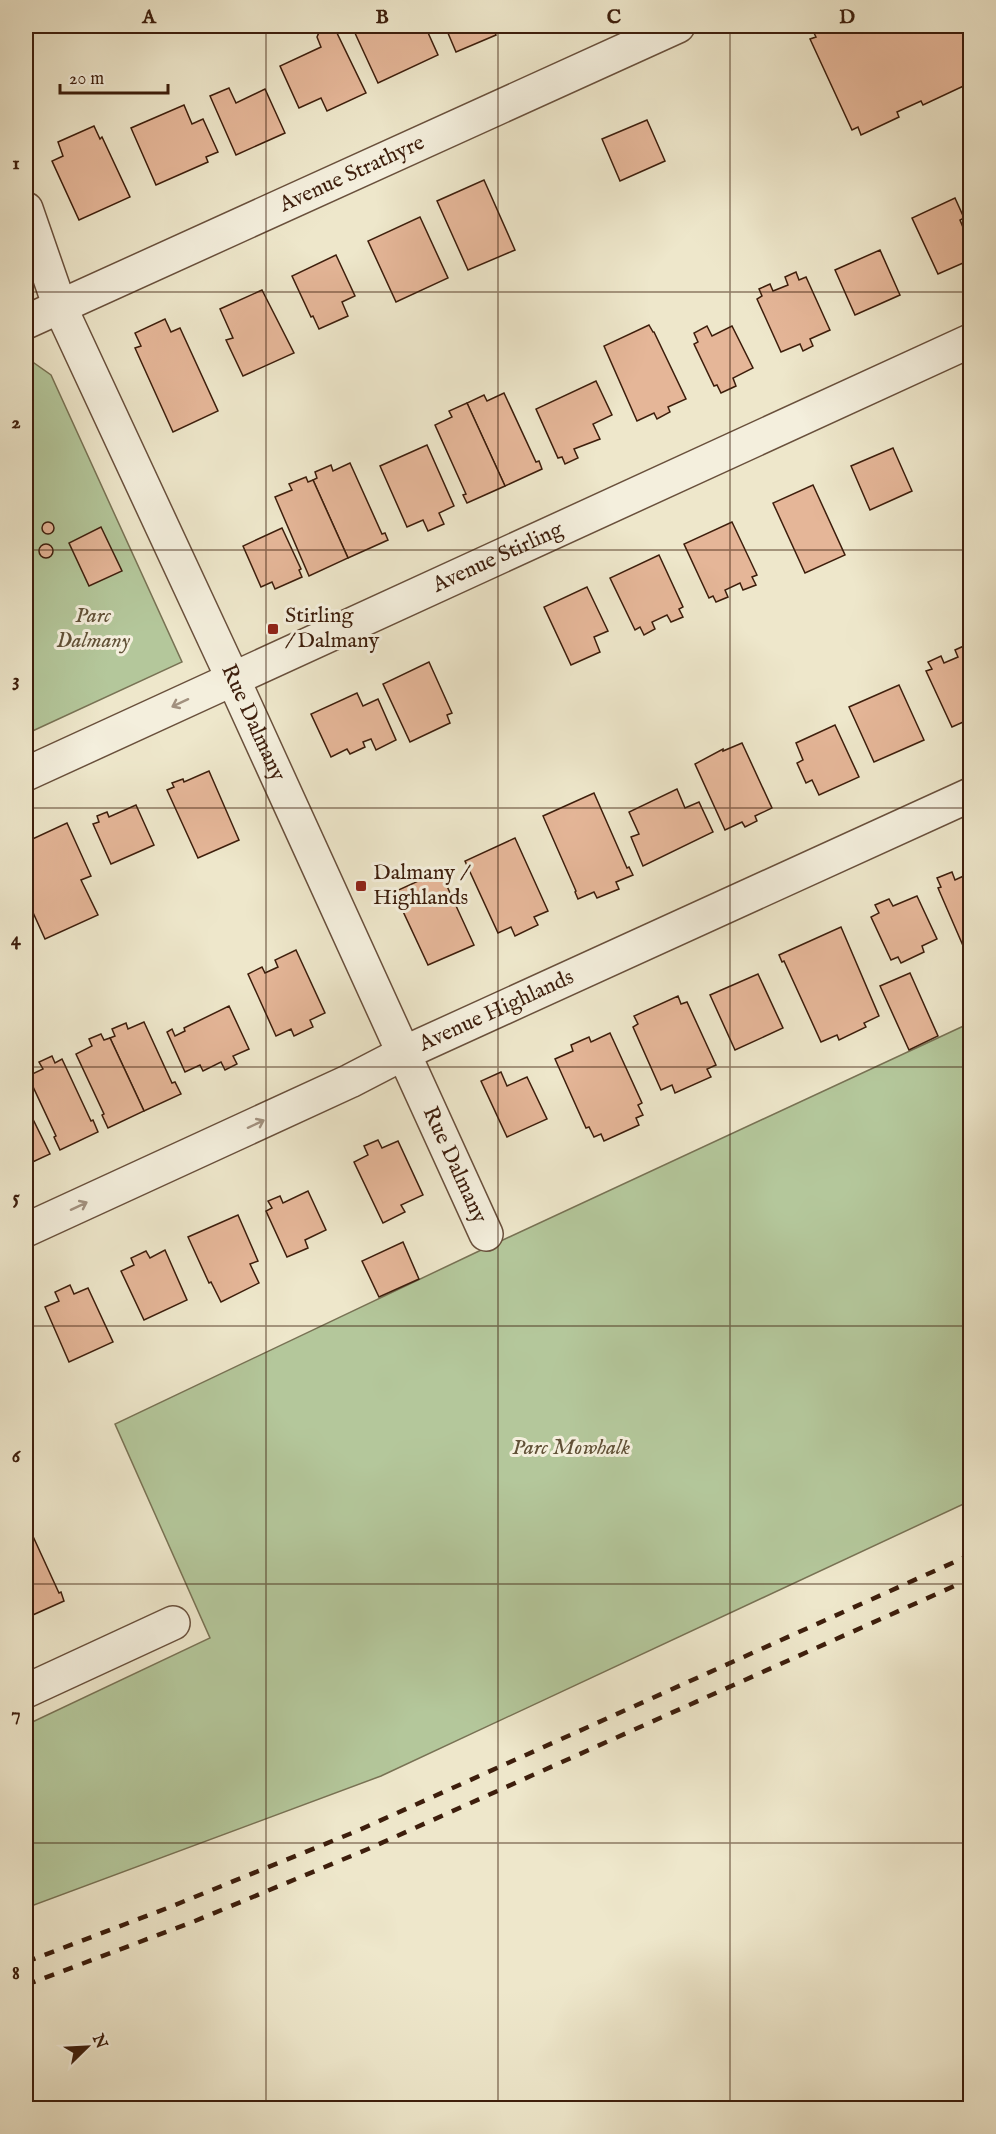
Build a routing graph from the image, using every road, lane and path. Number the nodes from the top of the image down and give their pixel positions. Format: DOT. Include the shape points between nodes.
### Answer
graph roads {
  1 [pos="678,26"];
  2 [pos="26,209"];
  3 [pos="60,307"];
  4 [pos="26,322"];
  5 [pos="970,341"];
  6 [pos="233,679"];
  7 [pos="26,774"];
  8 [pos="970,795"];
  9 [pos="404,1053"];
  10 [pos="26,1230"];
  11 [pos="486,1234"];
  12 [pos="173,1623"];
  13 [pos="26,1691"];
  1 -- 3 [label="street, Avenue Strathyre"];
  2 -- 3 [label="street, Rue Dalmany"];
  3 -- 4 [label="street, Avenue Strathyre"];
  3 -- 6 [label="street, Rue Dalmany"];
  5 -- 6 [label="street, Avenue Stirling"];
  6 -- 7 [label="street, Avenue Stirling, one-way"];
  6 -- 9 [label="street, Rue Dalmany"];
  8 -- 9 [label="street, Avenue Highlands"];
  10 -- 9 [label="street, Avenue Highlands, one-way"];
  9 -- 11 [label="street, Rue Dalmany"];
  12 -- 13 [label="street"];
}
